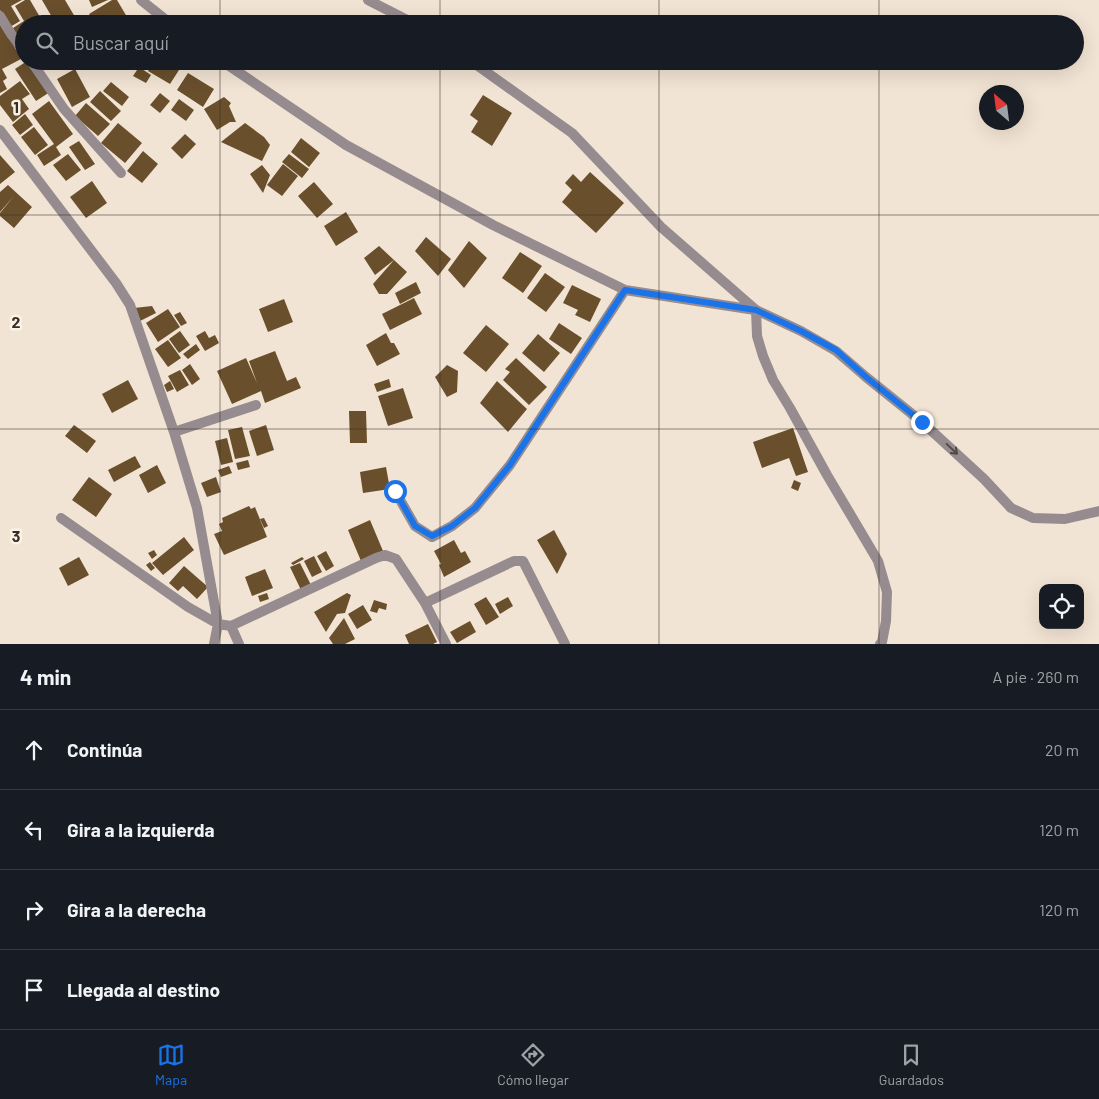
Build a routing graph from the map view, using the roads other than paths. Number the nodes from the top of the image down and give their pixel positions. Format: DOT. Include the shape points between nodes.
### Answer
graph roads {
  1 [pos="141,0"];
  2 [pos="368,0"];
  3 [pos="160,15"];
  4 [pos="397,15"];
  5 [pos="0,16"];
  6 [pos="15,40"];
  7 [pos="37,70"];
  8 [pos="235,70"];
  9 [pos="484,70"];
  10 [pos="0,130"];
  11 [pos="121,173"];
  12 [pos="625,290"];
  13 [pos="756,310"];
  14 [pos="256,405"];
  15 [pos="174,432"];
  16 [pos="395,491"];
  17 [pos="1099,511"];
  18 [pos="61,518"];
  19 [pos="425,603"];
  20 [pos="218,624"];
  21 [pos="231,626"];
  22 [pos="214,644"];
  23 [pos="239,644"];
  24 [pos="446,644"];
  25 [pos="565,644"];
  26 [pos="880,644"];
  1 -- 3 [label="street"];
  2 -- 4 [label="street"];
  5 -- 6 [label="street"];
  7 -- 11 [label="street" via="64,109"];
  8 -- 12 [label="street" via="346,145 493,225"];
  9 -- 13 [label="street" via="572,133 661,227"];
  10 -- 15 [label="street" via="130,305"];
  12 -- 13 [label="street"];
  12 -- 16 [label="street" via="510,465 475,508 452,526 432,536 415,526"];
  13 -- 17 [label="street, one-way" via="836,350 922,422 1011,508 1033,518 1057,519"];
  13 -- 26 [label="street" via="758,336 773,380 878,561 887,592 886,621"];
  14 -- 15 [label="street"];
  15 -- 20 [label="street" via="197,508"];
  18 -- 20 [label="street" via="188,607"];
  19 -- 21 [label="street" via="396,559 385,555"];
  19 -- 24 [label="street"];
  19 -- 25 [label="street" via="514,561 523,561"];
  20 -- 21 [label="street"];
  20 -- 22 [label="street"];
  21 -- 23 [label="street"];
}
